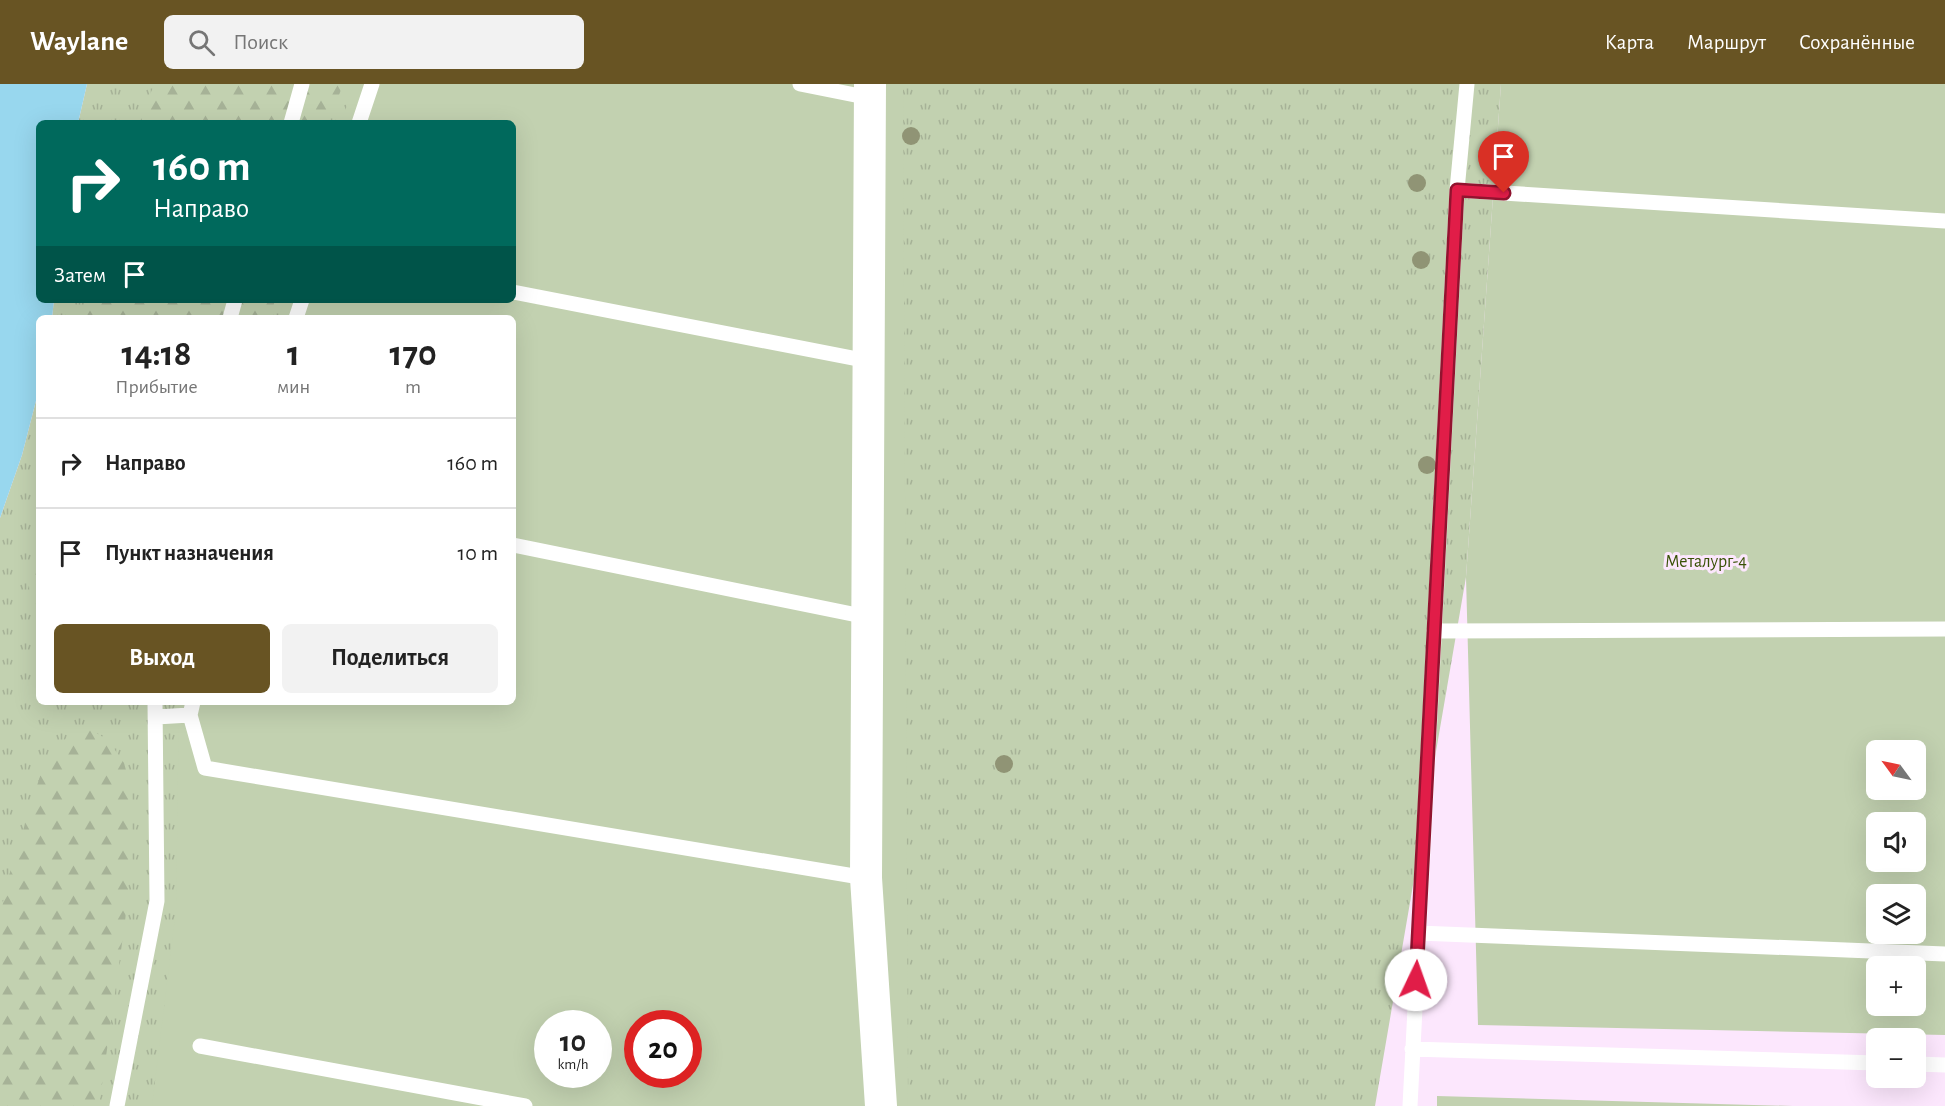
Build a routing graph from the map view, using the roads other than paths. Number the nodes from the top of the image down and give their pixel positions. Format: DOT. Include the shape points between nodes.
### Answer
graph roads {
  1 [pos="302,84"];
  2 [pos="372,84"];
  3 [pos="800,84"];
  4 [pos="1467,84"];
  5 [pos="870,91"];
  6 [pos="292,120"];
  7 [pos="360,120"];
  8 [pos="1457,190"];
  9 [pos="1945,221"];
  10 [pos="516,293"];
  11 [pos="868,361"];
  12 [pos="516,546"];
  13 [pos="867,616"];
  14 [pos="1945,629"];
  15 [pos="1434,631"];
  16 [pos="192,708"];
  17 [pos="155,710"];
  18 [pos="866,878"];
  19 [pos="1418,933"];
  20 [pos="1945,954"];
  21 [pos="200,1046"];
  22 [pos="1412,1049"];
  23 [pos="1866,1063"];
  24 [pos="1926,1064"];
  25 [pos="1945,1065"];
  26 [pos="117,1106"];
  27 [pos="525,1106"];
  28 [pos="881,1106"];
  29 [pos="1410,1106"];
  1 -- 6 [label="lane"];
  2 -- 7 [label="lane"];
  3 -- 5 [label="lane"];
  4 -- 8 [label="lane"];
  5 -- 11 [label="street"];
  8 -- 9 [label="lane"];
  8 -- 15 [label="lane"];
  10 -- 11 [label="lane"];
  11 -- 13 [label="street"];
  12 -- 13 [label="lane"];
  13 -- 18 [label="street"];
  14 -- 15 [label="lane"];
  15 -- 19 [label="lane"];
  16 -- 17 [label="lane"];
  16 -- 18 [label="lane" via="205,768"];
  17 -- 26 [label="lane" via="157,901"];
  18 -- 28 [label="street"];
  19 -- 20 [label="lane"];
  19 -- 22 [label="lane"];
  21 -- 27 [label="lane"];
  22 -- 23 [label="lane"];
  22 -- 29 [label="lane"];
  24 -- 25 [label="lane"];
}
